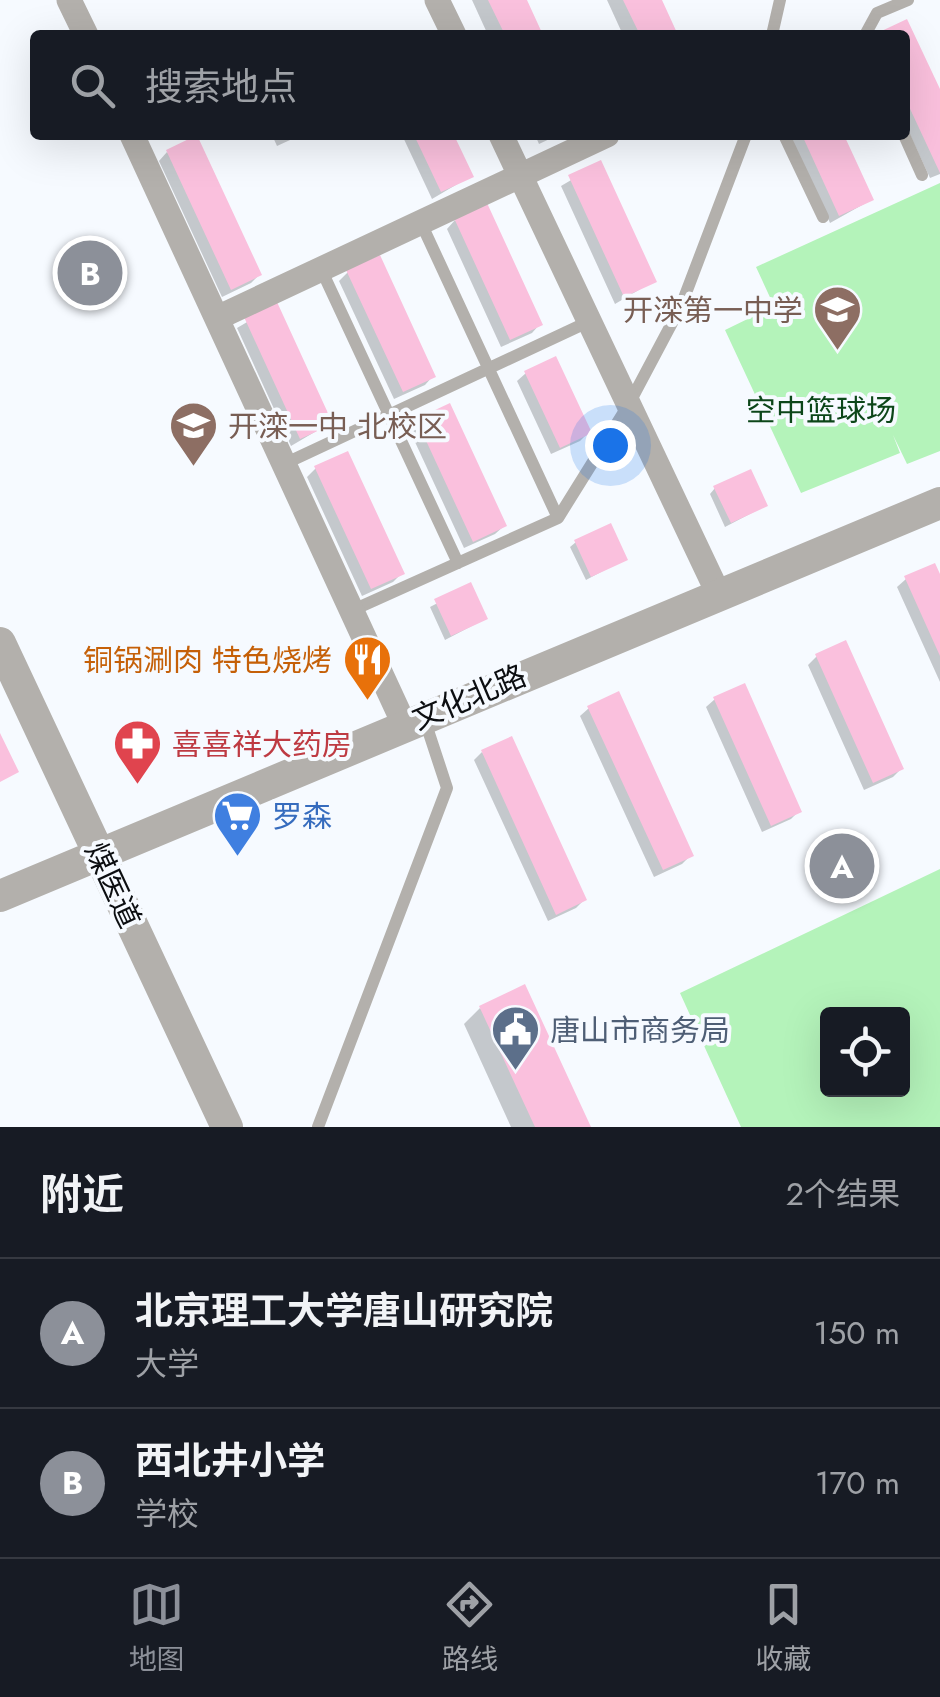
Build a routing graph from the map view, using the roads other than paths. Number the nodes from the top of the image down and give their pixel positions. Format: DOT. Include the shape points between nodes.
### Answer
graph roads {
  1 [pos="69,0"];
  2 [pos="438,0"];
  3 [pos="780,0"];
  4 [pos="908,0"];
  5 [pos="84,30"];
  6 [pos="452,30"];
  7 [pos="773,30"];
  8 [pos="868,30"];
  9 [pos="134,140"];
  10 [pos="504,140"];
  11 [pos="597,140"];
  12 [pos="744,140"];
  13 [pos="786,140"];
  14 [pos="906,140"];
  15 [pos="922,175"];
  16 [pos="521,176"];
  17 [pos="822,217"];
  18 [pos="421,223"];
  19 [pos="321,270"];
  20 [pos="217,318"];
  21 [pos="590,321"];
  22 [pos="489,369"];
  23 [pos="629,404"];
  24 [pos="389,415"];
  25 [pos="284,464"];
  26 [pos="940,503"];
  27 [pos="558,518"];
  28 [pos="458,563"];
  29 [pos="718,593"];
  30 [pos="353,610"];
  31 [pos="0,643"];
  32 [pos="414,720"];
  33 [pos="98,854"];
  34 [pos="0,896"];
  35 [pos="227,1127"];
  36 [pos="318,1127"];
  1 -- 5 [label="street"];
  2 -- 6 [label="street"];
  3 -- 7 [label="lane"];
  4 -- 8 [label="lane" via="877,13"];
  9 -- 20 [label="street"];
  10 -- 16 [label="street"];
  11 -- 16 [label="street"];
  12 -- 23 [label="lane" via="681,306"];
  13 -- 17 [label="lane"];
  14 -- 15 [label="lane"];
  16 -- 18 [label="street"];
  16 -- 21 [label="street"];
  18 -- 19 [label="street"];
  18 -- 22 [label="lane"];
  19 -- 20 [label="street"];
  19 -- 24 [label="lane"];
  20 -- 25 [label="street"];
  21 -- 22 [label="lane"];
  21 -- 23 [label="street"];
  22 -- 24 [label="lane"];
  22 -- 27 [label="lane"];
  23 -- 27 [label="lane"];
  23 -- 29 [label="street"];
  24 -- 25 [label="lane"];
  24 -- 28 [label="lane"];
  25 -- 30 [label="street"];
  26 -- 29 [label="street, 文化北路"];
  27 -- 28 [label="lane"];
  28 -- 30 [label="lane"];
  29 -- 32 [label="street, 文化北路"];
  30 -- 32 [label="street"];
  31 -- 33 [label="street, 煤医道"];
  32 -- 33 [label="street, 文化北路"];
  32 -- 36 [label="lane" via="447,788"];
  33 -- 34 [label="street, 文化北路"];
  33 -- 35 [label="street, 煤医道"];
}
